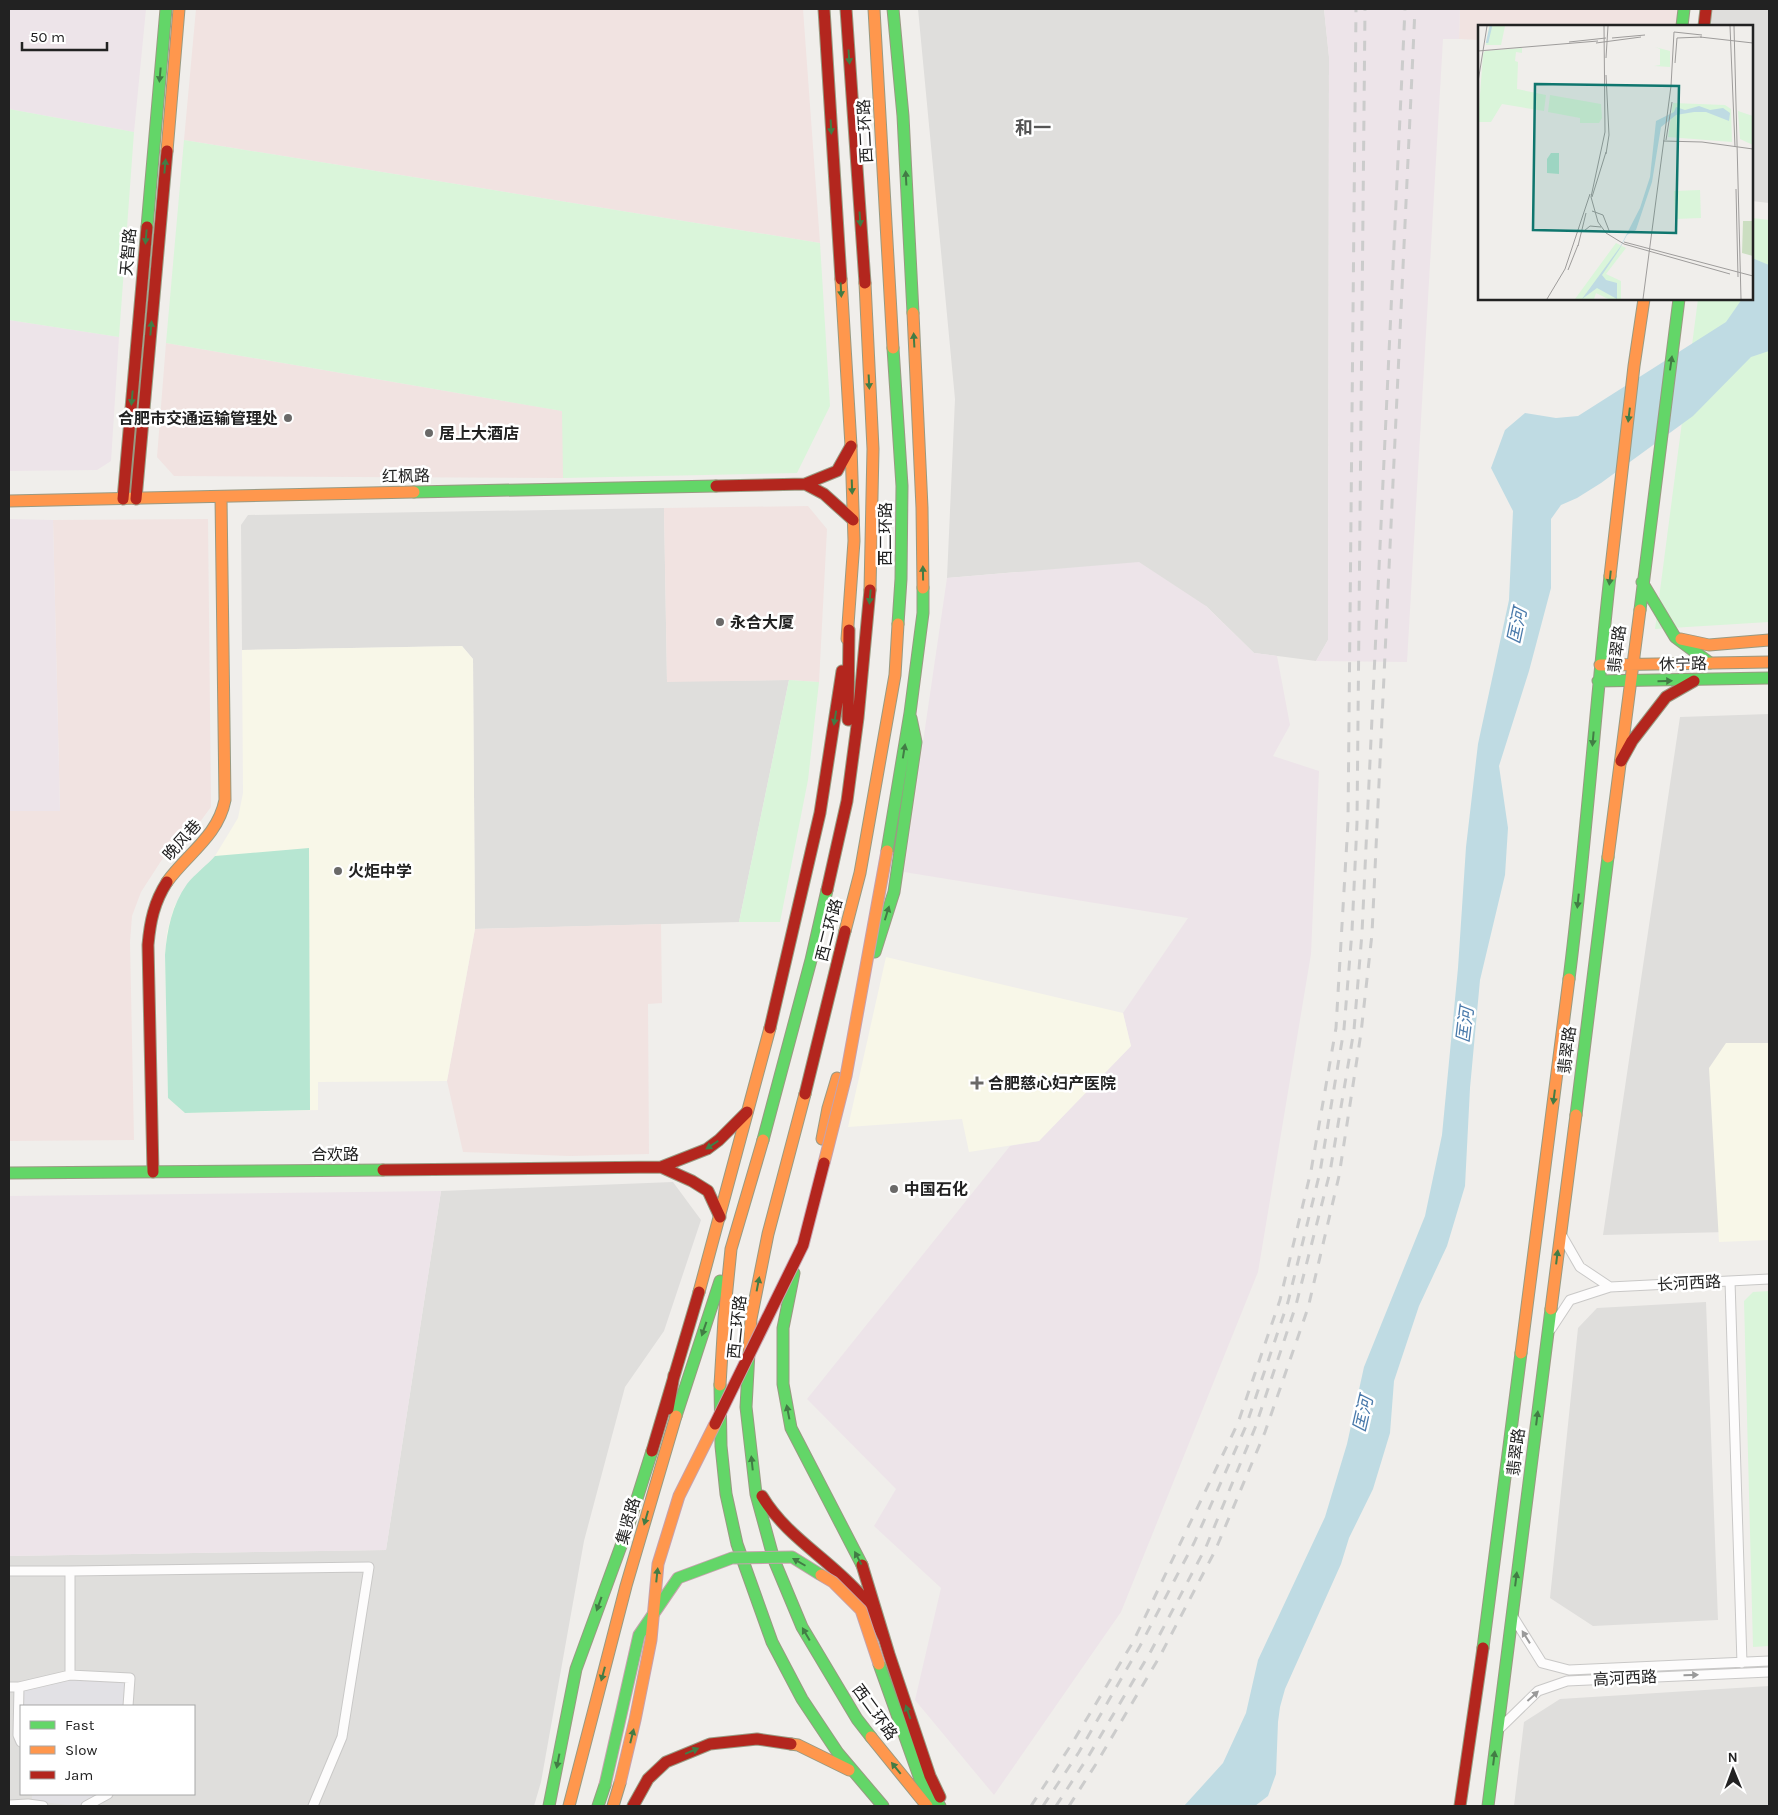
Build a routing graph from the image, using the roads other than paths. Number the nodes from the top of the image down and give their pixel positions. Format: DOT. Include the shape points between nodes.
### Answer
graph roads {
  1 [pos="166,9"];
  2 [pos="179,9"];
  3 [pos="824,9"];
  4 [pos="846,9"];
  5 [pos="874,9"];
  6 [pos="893,9"];
  7 [pos="1684,9"];
  8 [pos="1706,9"];
  9 [pos="1682,25"];
  10 [pos="1704,25"];
  11 [pos="1644,300"];
  12 [pos="1679,300"];
  13 [pos="850,446"];
  14 [pos="805,484"];
  15 [pos="221,497"];
  16 [pos="136,498"];
  17 [pos="123,499"];
  18 [pos="9,501"];
  19 [pos="853,520"];
  20 [pos="1642,582"];
  21 [pos="849,630"];
  22 [pos="1675,638"];
  23 [pos="1769,640"];
  24 [pos="1769,662"];
  25 [pos="1710,663"];
  26 [pos="1600,665"];
  27 [pos="1632,665"];
  28 [pos="895,678"];
  29 [pos="1769,678"];
  30 [pos="1695,680"];
  31 [pos="1598,682"];
  32 [pos="1630,682"];
  33 [pos="910,713"];
  34 [pos="1619,764"];
  35 [pos="847,801"];
  36 [pos="887,851"];
  37 [pos="748,1112"];
  38 [pos="661,1167"];
  39 [pos="153,1172"];
  40 [pos="9,1173"];
  41 [pos="720,1216"];
  42 [pos="1560,1232"];
  43 [pos="731,1249"];
  44 [pos="1769,1279"];
  45 [pos="1730,1281"];
  46 [pos="1610,1287"];
  47 [pos="1547,1335"];
  48 [pos="674,1375"];
  49 [pos="754,1482"];
  50 [pos="654,1491"];
  51 [pos="9,1571"];
  52 [pos="70,1571"];
  53 [pos="1512,1615"];
  54 [pos="884,1638"];
  55 [pos="1769,1661"];
  56 [pos="1742,1662"];
  57 [pos="1769,1672"];
  58 [pos="70,1676"];
  59 [pos="9,1687"];
  60 [pos="19,1687"];
  61 [pos="128,1705"];
  62 [pos="1497,1730"];
  63 [pos="20,1740"];
  64 [pos="854,1772"];
  65 [pos="28,1795"];
  66 [pos="106,1795"];
  67 [pos="9,1804"];
  68 [pos="28,1804"];
  69 [pos="43,1806"];
  70 [pos="86,1806"];
  71 [pos="313,1806"];
  72 [pos="548,1806"];
  73 [pos="569,1806"];
  74 [pos="598,1806"];
  75 [pos="613,1806"];
  76 [pos="633,1806"];
  77 [pos="883,1806"];
  78 [pos="927,1806"];
  79 [pos="940,1806"];
  80 [pos="945,1806"];
  81 [pos="1460,1806"];
  82 [pos="1488,1806"];
  1 -- 17 [label="main road, 天智路, one-way"];
  16 -- 2 [label="main road, 天智路, one-way"];
  3 -- 13 [label="main road, one-way"];
  4 -- 35 [label="main road, 西二环路, one-way" via="873,449 871,579"];
  5 -- 28 [label="main road, 西二环路" via="902,486"];
  33 -- 6 [label="main road, one-way" via="923,613 922,508 904,125"];
  7 -- 9 [label="main road"];
  8 -- 10 [label="main road"];
  11 -- 26 [label="main road, 翡翠路, one-way"];
  20 -- 12 [label="main road, 翡翠路, one-way"];
  13 -- 14 [label="main road" via="837,471"];
  13 -- 19 [label="main road, one-way"];
  14 -- 15 [label="main road, 红枫路"];
  14 -- 19 [label="main road" via="824,494"];
  15 -- 16 [label="main road, 红枫路"];
  15 -- 39 [label="main road, 晚风巷" via="224,805 205,842 173,874 162,891 150,924"];
  16 -- 17 [label="main road, 红枫路"];
  17 -- 18 [label="main road, 红枫路"];
  19 -- 21 [label="main road"];
  20 -- 22 [label="main road"];
  20 -- 27 [label="main road, 翡翠路"];
  21 -- 35 [label="main road"];
  21 -- 37 [label="main road, one-way" via="820,813"];
  22 -- 23 [label="main road" via="1709,645"];
  22 -- 25 [label="main road"];
  24 -- 25 [label="main road, 休宁路"];
  25 -- 27 [label="main road, 休宁路"];
  26 -- 27 [label="main road, 休宁路"];
  26 -- 31 [label="main road, 翡翠路"];
  27 -- 32 [label="main road, 翡翠路"];
  28 -- 36 [label="main road"];
  49 -- 28 [label="main road, 西二环路, one-way" via="746,1407 751,1319 768,1234 860,873"];
  29 -- 30 [label="main road, 休宁路"];
  32 -- 30 [label="main road, 休宁路, one-way"];
  30 -- 34 [label="main road" via="1666,697 1632,740"];
  31 -- 32 [label="main road, 休宁路"];
  31 -- 81 [label="main road, 翡翠路, one-way" via="1578,905 1486,1628"];
  32 -- 34 [label="main road, 翡翠路"];
  36 -- 33 [label="main road, one-way"];
  54 -- 33 [label="main road, one-way" via="864,1569 791,1428 783,1384 783,1328 828,1108 894,892 916,742"];
  34 -- 42 [label="main road, 翡翠路"];
  35 -- 43 [label="main road, 西二环路" via="811,960"];
  75 -- 36 [label="main road, one-way, bridge" via="636,1720 651,1640 658,1564 679,1496 803,1244 846,1076"];
  37 -- 38 [label="main road, one-way" via="707,1149"];
  37 -- 41 [label="main road"];
  38 -- 39 [label="main road, 合欢路"];
  38 -- 41 [label="main road" via="708,1192"];
  39 -- 40 [label="main road, 合欢路"];
  41 -- 48 [label="main road"];
  42 -- 46 [label="street" via="1580,1267"];
  47 -- 42 [label="main road, 翡翠路, one-way"];
  43 -- 50 [label="main road, 集贤路, one-way" via="686,1382"];
  43 -- 64 [label="main road, 西二环路" via="720,1384 721,1446 736,1544 772,1642 802,1699"];
  44 -- 45 [label="street, 长河西路"];
  45 -- 46 [label="street, 长河西路"];
  45 -- 56 [label="street"];
  46 -- 47 [label="street, 长河西路" via="1570,1300"];
  53 -- 47 [label="main road, 翡翠路, one-way"];
  48 -- 50 [label="main road"];
  48 -- 72 [label="main road, one-way" via="628,1524 576,1669"];
  49 -- 54 [label="main road" via="766,1505 783,1524 858,1592"];
  78 -- 49 [label="main road, 西二环路, one-way" via="857,1719 802,1627 774,1560"];
  50 -- 73 [label="main road, 集贤路, one-way"];
  51 -- 52 [label="street"];
  52 -- 58 [label="street"];
  52 -- 71 [label="street" via="369,1567 342,1737"];
  56 -- 53 [label="street, 高河西路, one-way" via="1569,1670 1542,1663"];
  53 -- 62 [label="main road, 翡翠路"];
  80 -- 54 [label="main road, one-way" via="930,1776"];
  55 -- 56 [label="street, 高河西路"];
  62 -- 57 [label="street, 高河西路, one-way" via="1538,1691 1567,1682"];
  58 -- 60 [label="street"];
  58 -- 61 [label="street" via="130,1678"];
  59 -- 60 [label="street"];
  60 -- 63 [label="street"];
  82 -- 62 [label="main road, 翡翠路, one-way"];
  76 -- 64 [label="main road, one-way" via="648,1779 666,1762 710,1744 757,1739 798,1745"];
  64 -- 77 [label="main road, 西二环路"];
  65 -- 68 [label="street"];
  66 -- 70 [label="street"];
  67 -- 68 [label="street"];
  68 -- 69 [label="street"];
  79 -- 74 [label="main road, one-way, bridge" via="920,1779 861,1610 833,1582 792,1557 732,1558 678,1578 639,1635"];
}
